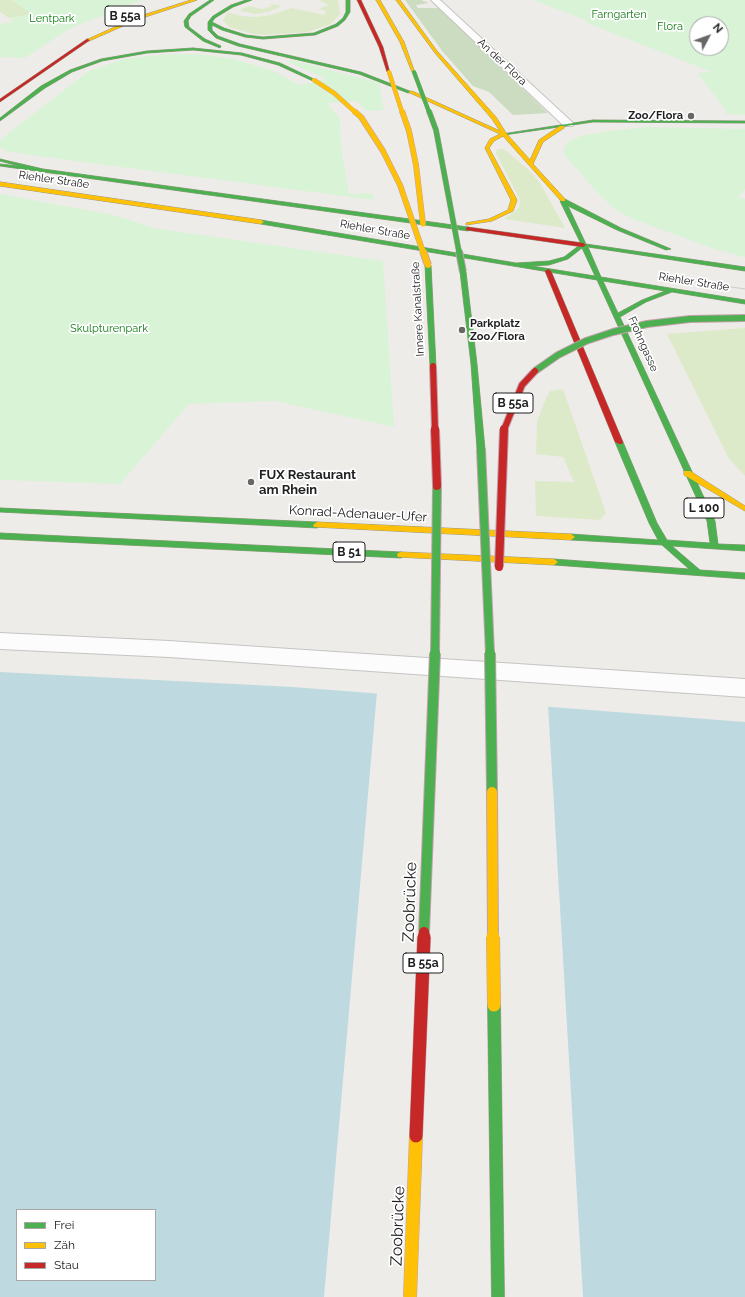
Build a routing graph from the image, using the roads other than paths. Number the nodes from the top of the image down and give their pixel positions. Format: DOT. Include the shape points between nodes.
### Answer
graph roads {
  1 [pos="169,0"];
  2 [pos="195,0"];
  3 [pos="212,0"];
  4 [pos="250,0"];
  5 [pos="348,0"];
  6 [pos="359,0"];
  7 [pos="378,0"];
  8 [pos="398,0"];
  9 [pos="435,0"];
  10 [pos="210,22"];
  11 [pos="87,41"];
  12 [pos="241,54"];
  13 [pos="0,100"];
  14 [pos="0,120"];
  15 [pos="745,122"];
  16 [pos="568,124"];
  17 [pos="504,134"];
  18 [pos="0,160"];
  19 [pos="531,162"];
  20 [pos="0,165"];
  21 [pos="41,170"];
  22 [pos="0,184"];
  23 [pos="563,201"];
  24 [pos="453,226"];
  25 [pos="512,234"];
  26 [pos="583,244"];
  27 [pos="566,258"];
  28 [pos="702,262"];
  29 [pos="428,264"];
  30 [pos="516,265"];
  31 [pos="661,267"];
  32 [pos="745,269"];
  33 [pos="548,271"];
  34 [pos="653,276"];
  35 [pos="598,279"];
  36 [pos="670,291"];
  37 [pos="745,302"];
  38 [pos="617,316"];
  39 [pos="745,318"];
  40 [pos="687,473"];
  41 [pos="0,510"];
  42 [pos="745,510"];
  43 [pos="0,536"];
  44 [pos="664,543"];
  45 [pos="745,548"];
  46 [pos="712,549"];
  47 [pos="700,568"];
  48 [pos="498,575"];
  49 [pos="745,576"];
  50 [pos="497,591"];
  51 [pos="436,628"];
  52 [pos="0,641"];
  53 [pos="490,662"];
  54 [pos="745,688"];
  55 [pos="410,1297"];
  56 [pos="498,1297"];
  1 -- 11 [label="main road, B 55a" via="126,15 96,32"];
  2 -- 11 [label="main road" via="138,18"];
  3 -- 12 [label="main road" via="190,15 186,21 187,27 204,40"];
  4 -- 10 [label="main road" via="223,10"];
  5 -- 10 [label="main road" via="348,12 344,19 337,26 315,34 270,38 246,36"];
  6 -- 29 [label="main road, Innere Kanalstraße / B 55a, bridge" via="381,47 409,131"];
  7 -- 53 [label="main road, B 55a, bridge" via="402,42 436,130 463,272 481,449"];
  8 -- 17 [label="main road" via="436,52 494,118"];
  9 -- 16 [label="street, An der Flora"];
  10 -- 17 [label="main road" via="210,30 226,41 360,73 426,98"];
  11 -- 13 [label="main road"];
  12 -- 14 [label="main road" via="193,49 168,50 101,60 60,77"];
  12 -- 29 [label="main road, B 55a, bridge" via="279,64 314,80 338,96 360,117 383,151 400,185"];
  15 -- 16 [label="main road" via="609,120"];
  16 -- 17 [label="main road"];
  16 -- 19 [label="main road" via="541,141"];
  17 -- 19 [label="main road, Frohngasse"];
  17 -- 24 [label="main road" via="492,140 487,148 514,200 510,211 490,220"];
  18 -- 21 [label="main road"];
  19 -- 23 [label="main road, Frohngasse"];
  20 -- 21 [label="main road, Riehler Straße"];
  21 -- 24 [label="main road, Riehler Straße"];
  22 -- 30 [label="main road, Riehler Straße" via="256,222"];
  23 -- 26 [label="main road, Frohngasse"];
  23 -- 28 [label="main road" via="619,229"];
  24 -- 25 [label="main road, Riehler Straße"];
  25 -- 26 [label="main road, Riehler Straße"];
  25 -- 27 [label="main road" via="543,245"];
  26 -- 27 [label="main road"];
  26 -- 28 [label="main road, Riehler Straße"];
  26 -- 35 [label="main road, Frohngasse"];
  27 -- 30 [label="main road" via="549,263"];
  27 -- 35 [label="main road"];
  28 -- 31 [label="main road" via="667,264"];
  28 -- 32 [label="main road, Riehler Straße"];
  29 -- 51 [label="main road, Innere Kanalstraße / B 55a, bridge" via="437,482"];
  30 -- 33 [label="main road, Riehler Straße"];
  33 -- 35 [label="main road, Riehler Straße"];
  33 -- 44 [label="main road"];
  34 -- 36 [label="main road" via="656,282"];
  35 -- 36 [label="main road, Riehler Straße"];
  35 -- 38 [label="main road, Frohngasse"];
  36 -- 37 [label="main road, Riehler Straße"];
  36 -- 38 [label="main road" via="644,301"];
  38 -- 40 [label="main road, Frohngasse"];
  39 -- 48 [label="main road, B 55a, bridge" via="690,319 647,324 613,332 565,351 535,371 522,385 504,428"];
  40 -- 42 [label="main road"];
  40 -- 46 [label="main road, Frohngasse / L 100" via="711,521"];
  41 -- 44 [label="main road, Konrad-Adenauer-Ufer / B 51"];
  43 -- 47 [label="main road, B 51"];
  44 -- 46 [label="main road, Konrad-Adenauer-Ufer / B 51"];
  44 -- 47 [label="main road"];
  45 -- 46 [label="main road, B 51"];
  47 -- 49 [label="main road, B 51"];
  50 -- 53 [label="main road, bridge"];
  51 -- 55 [label="main road, Zoobrücke / B 55a, bridge"];
  52 -- 54 [label="street" via="177,649"];
  53 -- 56 [label="main road, bridge"];
}
